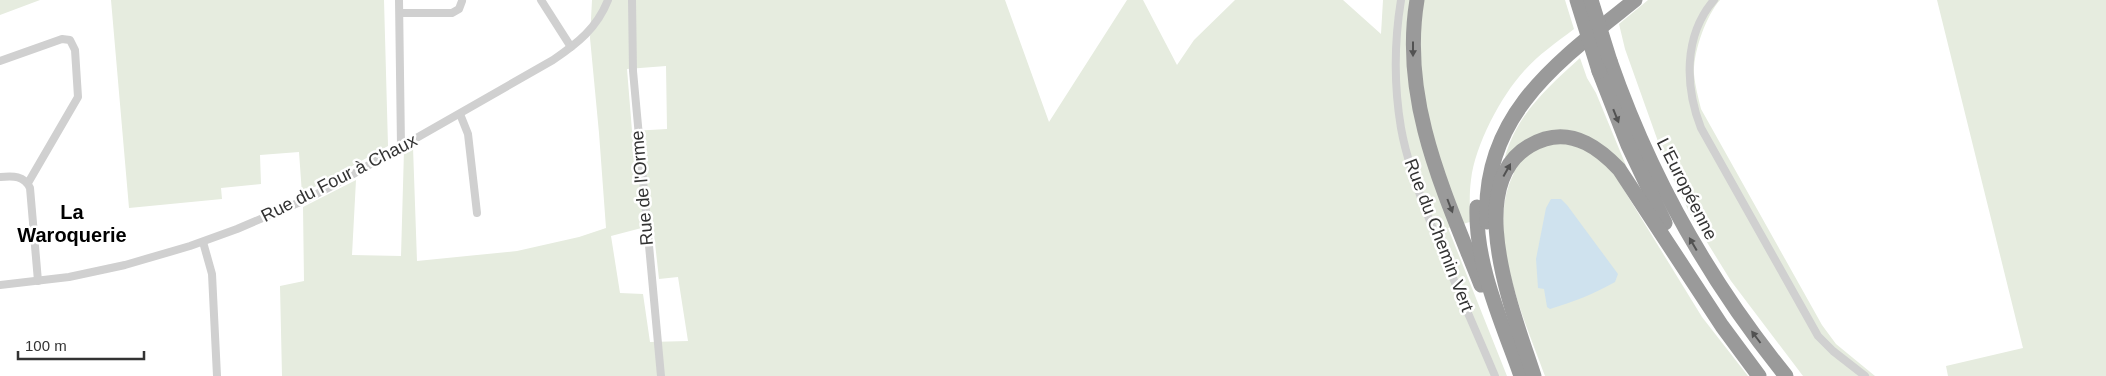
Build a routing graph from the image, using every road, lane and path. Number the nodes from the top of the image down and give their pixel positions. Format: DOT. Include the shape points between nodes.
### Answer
graph roads {
  1 [pos="399,0"];
  2 [pos="540,0"];
  3 [pos="608,0"];
  4 [pos="632,0"];
  5 [pos="1401,0"];
  6 [pos="1417,0"];
  7 [pos="1577,0"];
  8 [pos="1591,0"];
  9 [pos="1601,0"];
  10 [pos="1620,0"];
  11 [pos="1636,0"];
  12 [pos="1714,0"];
  13 [pos="462,1"];
  14 [pos="400,14"];
  15 [pos="572,47"];
  16 [pos="0,61"];
  17 [pos="1608,63"];
  18 [pos="460,114"];
  19 [pos="402,146"];
  20 [pos="0,177"];
  21 [pos="28,183"];
  22 [pos="477,213"];
  23 [pos="204,242"];
  24 [pos="38,281"];
  25 [pos="0,285"];
  26 [pos="217,376"];
  27 [pos="660,376"];
  28 [pos="1495,376"];
  29 [pos="1517,376"];
  30 [pos="1521,376"];
  31 [pos="1533,376"];
  32 [pos="1759,376"];
  33 [pos="1768,376"];
  34 [pos="1786,376"];
  35 [pos="1865,376"];
  1 -- 14 [label="street"];
  2 -- 15 [label="street"];
  3 -- 15 [label="street, Rue du Four à Chaux" via="593,28"];
  4 -- 27 [label="street, Rue de l'Orme" via="633,80"];
  5 -- 28 [label="street, Rue du Chemin Vert" via="1396,77 1404,139 1426,212"];
  6 -- 29 [label="highway, one-way" via="1413,57 1422,122 1441,182"];
  7 -- 17 [label="highway, L'Européenne, bridge"];
  8 -- 17 [label="highway, L'Européenne, bridge"];
  9 -- 17 [label="highway"];
  10 -- 30 [label="highway" via="1541,66 1526,83 1498,124 1483,165 1477,210 1482,255"];
  11 -- 31 [label="highway" via="1563,58 1535,86 1510,121 1493,162 1486,202 1490,249 1505,306"];
  12 -- 35 [label="street" via="1698,28 1690,57 1689,83 1701,128 1818,336"];
  13 -- 14 [label="street" via="459,9 452,12"];
  14 -- 19 [label="street"];
  15 -- 18 [label="street, Rue du Four à Chaux"];
  16 -- 21 [label="street" via="62,39 70,40 75,50 78,97"];
  17 -- 33 [label="highway, L'Européenne, one-way" via="1628,146 1670,230 1711,298"];
  34 -- 17 [label="highway, L'Européenne, one-way" via="1727,296 1676,213 1638,119"];
  18 -- 19 [label="street, Rue du Four à Chaux"];
  18 -- 22 [label="street" via="468,134"];
  19 -- 23 [label="street, Rue du Four à Chaux" via="304,200"];
  20 -- 21 [label="street" via="18,177"];
  21 -- 24 [label="street"];
  23 -- 24 [label="street, Rue du Four à Chaux" via="111,268"];
  23 -- 26 [label="street" via="212,274"];
  24 -- 25 [label="street, Rue du Four à Chaux"];
  31 -- 32 [label="highway, one-way" via="1501,262 1497,202 1506,172 1519,154 1537,142 1557,137 1570,137 1591,146 1618,169"];
}
